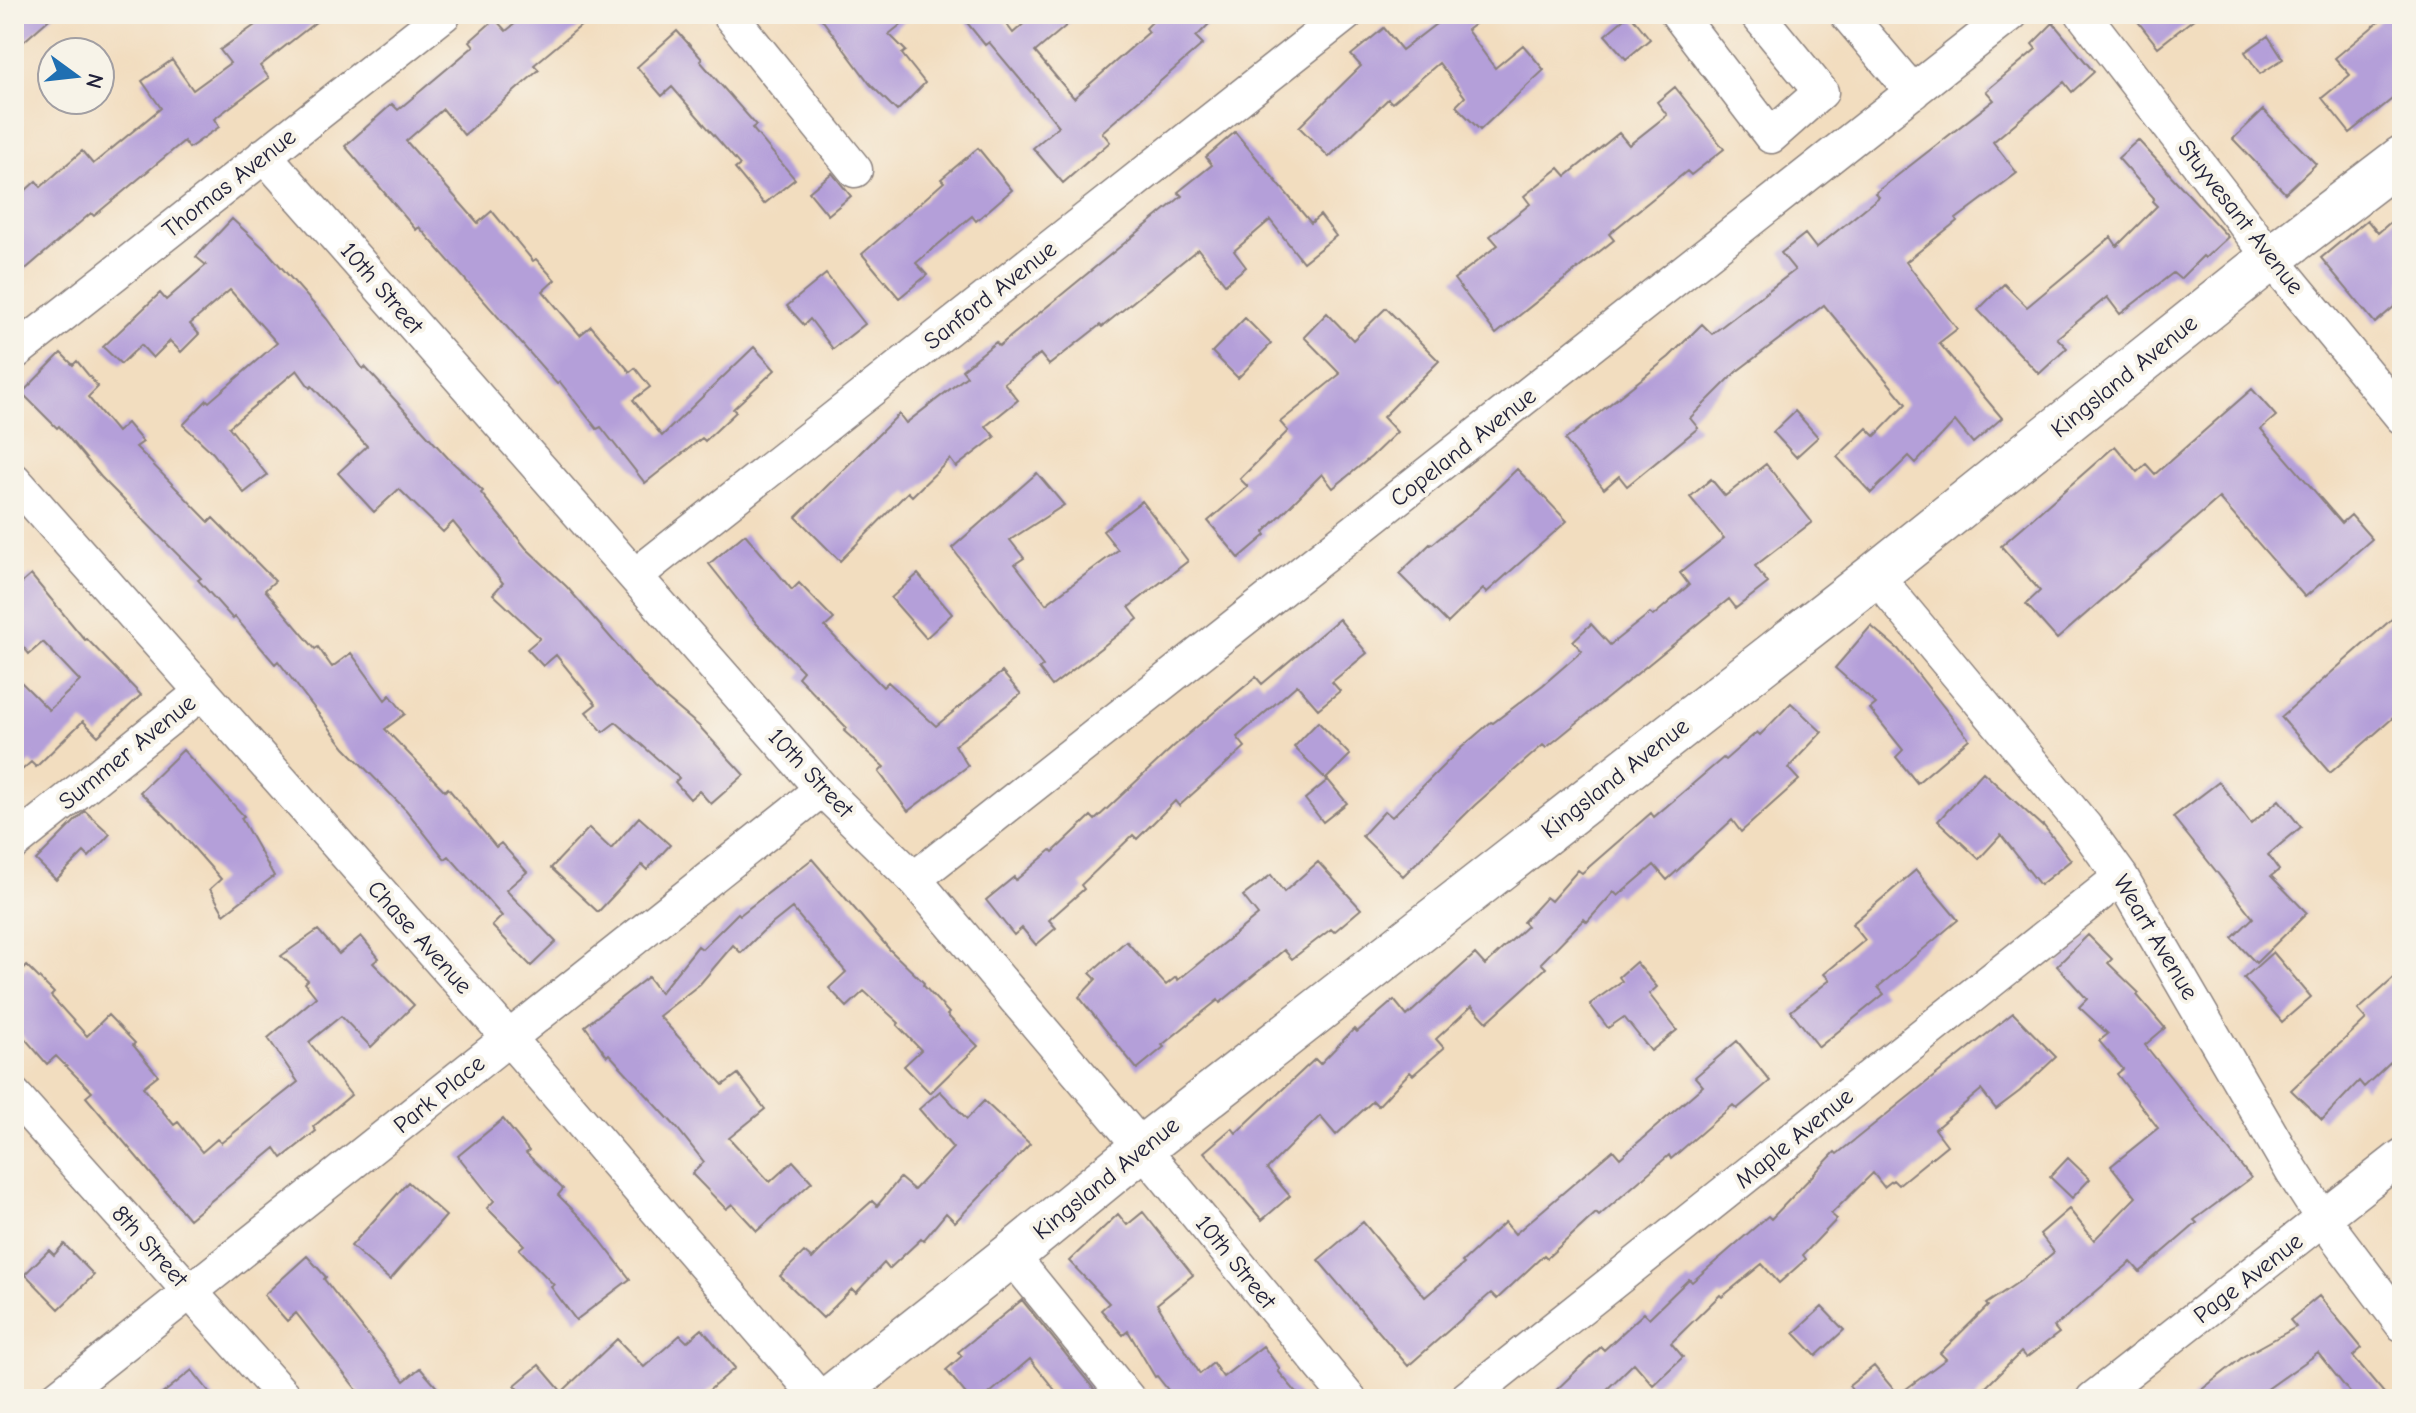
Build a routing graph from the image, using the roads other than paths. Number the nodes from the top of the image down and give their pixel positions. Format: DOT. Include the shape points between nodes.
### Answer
graph roads {
  1 [pos="444,14"];
  2 [pos="729,14"];
  3 [pos="1346,14"];
  4 [pos="1678,14"];
  5 [pos="1757,14"];
  6 [pos="1847,14"];
  7 [pos="2011,14"];
  8 [pos="2083,14"];
  9 [pos="1913,92"];
  10 [pos="1810,102"];
  11 [pos="1836,154"];
  12 [pos="264,155"];
  13 [pos="2402,158"];
  14 [pos="855,170"];
  15 [pos="2271,258"];
  16 [pos="14,353"];
  17 [pos="2402,417"];
  18 [pos="14,480"];
  19 [pos="1875,575"];
  20 [pos="635,576"];
  21 [pos="202,692"];
  22 [pos="822,789"];
  23 [pos="14,843"];
  24 [pos="2121,877"];
  25 [pos="914,879"];
  26 [pos="509,1039"];
  27 [pos="14,1095"];
  28 [pos="1142,1148"];
  29 [pos="2402,1156"];
  30 [pos="2323,1219"];
  31 [pos="1011,1255"];
  32 [pos="192,1292"];
  33 [pos="2402,1324"];
  34 [pos="55,1399"];
  35 [pos="286,1399"];
  36 [pos="820,1399"];
  37 [pos="829,1399"];
  38 [pos="1128,1399"];
  39 [pos="1349,1399"];
  40 [pos="1466,1399"];
  41 [pos="2093,1399"];
  1 -- 12 [label="street, Thomas Avenue"];
  2 -- 14 [label="street"];
  3 -- 20 [label="street, Sanford Avenue"];
  4 -- 10 [label="street" via="1771,136"];
  5 -- 10 [label="street"];
  6 -- 9 [label="street"];
  7 -- 9 [label="street, Copeland Avenue"];
  8 -- 15 [label="street, Stuyvesant Avenue"];
  9 -- 11 [label="street, Copeland Avenue"];
  10 -- 11 [label="street"];
  11 -- 25 [label="street, Copeland Avenue"];
  12 -- 16 [label="street, Thomas Avenue"];
  12 -- 20 [label="street, 10th Street"];
  13 -- 15 [label="main road, Kingsland Avenue"];
  15 -- 17 [label="street, Stuyvesant Avenue"];
  15 -- 19 [label="main road, Kingsland Avenue"];
  18 -- 21 [label="street, Chase Avenue"];
  19 -- 24 [label="street, Weart Avenue"];
  19 -- 28 [label="main road, Kingsland Avenue"];
  20 -- 22 [label="street, 10th Street"];
  21 -- 23 [label="street, Summer Avenue"];
  21 -- 26 [label="street, Chase Avenue"];
  22 -- 25 [label="street, 10th Street"];
  22 -- 26 [label="street, Park Place"];
  24 -- 30 [label="street, Weart Avenue"];
  24 -- 40 [label="street, Maple Avenue"];
  25 -- 28 [label="street, 10th Street"];
  26 -- 32 [label="street, Park Place"];
  26 -- 36 [label="street, Chase Avenue"];
  27 -- 32 [label="street, 8th Street"];
  28 -- 31 [label="main road, Kingsland Avenue"];
  28 -- 39 [label="street, 10th Street"];
  29 -- 30 [label="street, Page Avenue"];
  30 -- 33 [label="street, Weart Avenue"];
  30 -- 41 [label="street, Page Avenue"];
  31 -- 37 [label="main road, Kingsland Avenue"];
  31 -- 38 [label="street"];
  32 -- 34 [label="street, Park Place"];
  32 -- 35 [label="street, 8th Street"];
}
